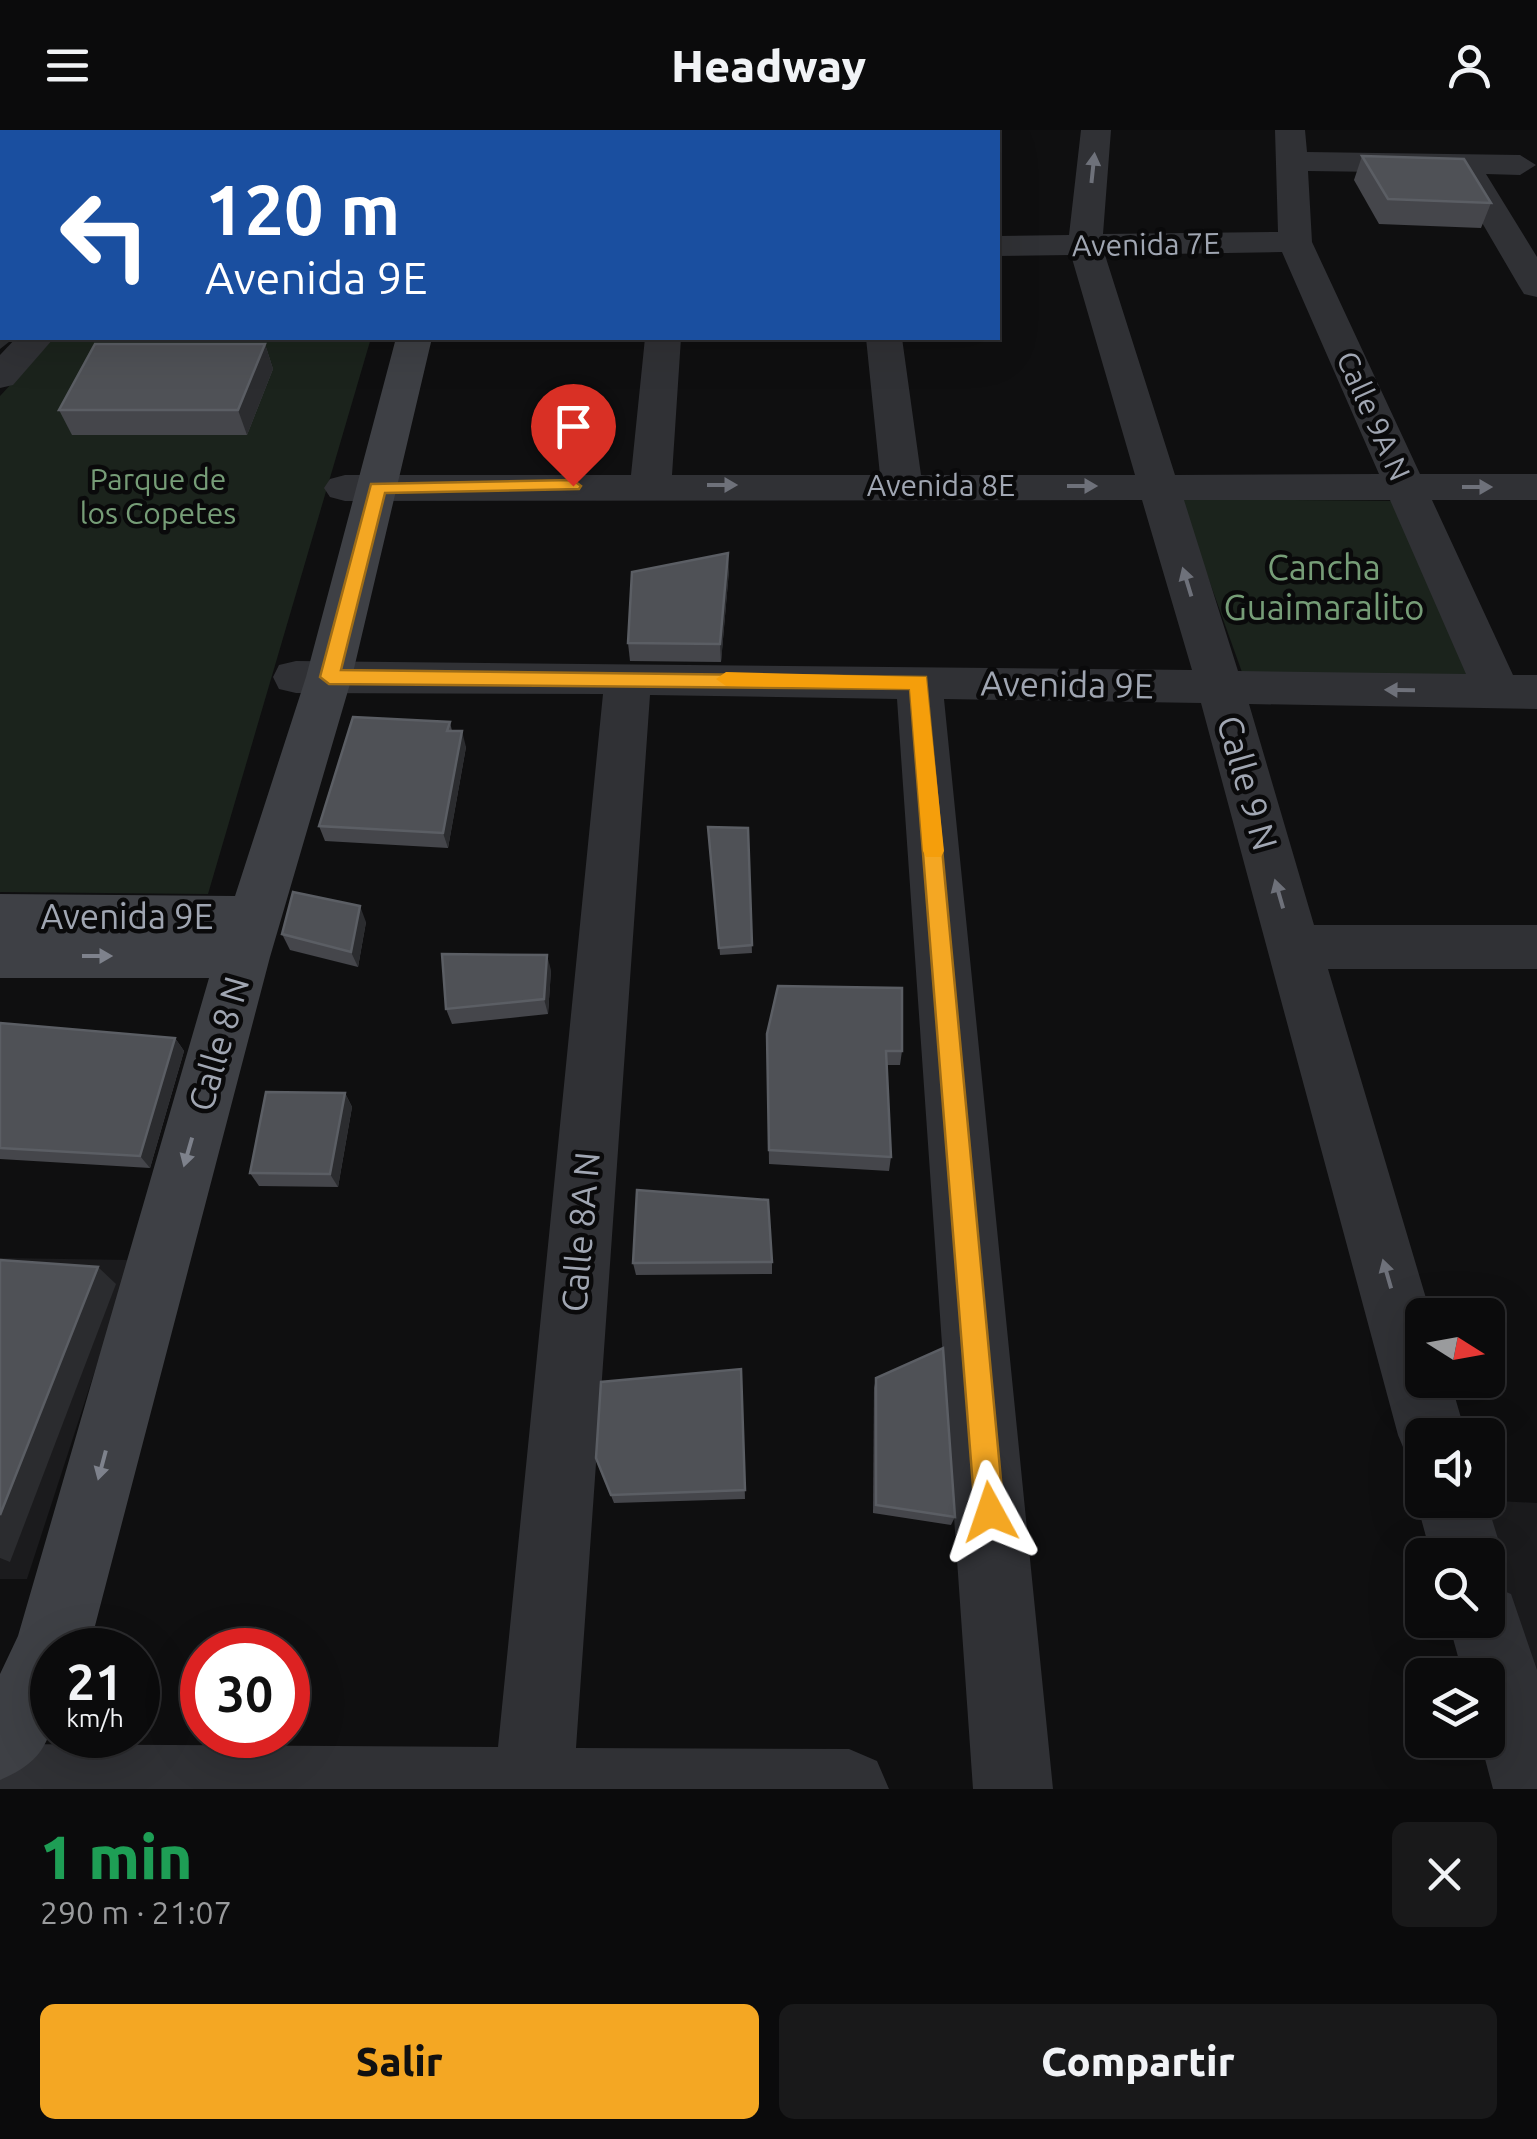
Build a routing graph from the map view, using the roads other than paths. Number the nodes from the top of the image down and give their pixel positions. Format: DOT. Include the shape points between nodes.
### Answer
graph roads {
  1 [pos="1096,130"];
  2 [pos="1290,145"];
  3 [pos="1464,165"];
  4 [pos="1520,166"];
  5 [pos="1295,242"];
  6 [pos="1000,246"];
  7 [pos="1084,246"];
  8 [pos="1537,286"];
  9 [pos="34,340"];
  10 [pos="384,340"];
  11 [pos="413,340"];
  12 [pos="662,340"];
  13 [pos="884,340"];
  14 [pos="0,376"];
  15 [pos="651,485"];
  16 [pos="902,486"];
  17 [pos="1158,486"];
  18 [pos="1404,487"];
  19 [pos="361,488"];
  20 [pos="1537,488"];
  21 [pos="313,677"];
  22 [pos="628,678"];
  23 [pos="920,682"];
  24 [pos="1220,687"];
  25 [pos="1517,692"];
  26 [pos="0,916"];
  27 [pos="236,937"];
  28 [pos="1294,947"];
  29 [pos="1537,947"];
  30 [pos="0,956"];
  31 [pos="1427,1418"];
  32 [pos="1490,1638"];
  33 [pos="0,1740"];
  34 [pos="0,1783"];
  35 [pos="534,1787"];
  36 [pos="849,1789"];
  37 [pos="1013,1789"];
  38 [pos="1533,1789"];
  7 -- 1 [label="street, Calle 9 N, one-way"];
  2 -- 3 [label="street"];
  2 -- 5 [label="street, Calle 9A N"];
  3 -- 4 [label="street"];
  3 -- 8 [label="street"];
  5 -- 7 [label="street, Avenida 7E"];
  5 -- 18 [label="street, Calle 9A N"];
  6 -- 7 [label="street, Avenida 7E"];
  7 -- 17 [label="street, Calle 9 N"];
  9 -- 14 [label="street"];
  10 -- 19 [label="street, Calle 8 N"];
  11 -- 19 [label="street, Calle 8 N"];
  12 -- 15 [label="street"];
  13 -- 16 [label="street"];
  15 -- 16 [label="street, Avenida 8E, one-way"];
  15 -- 19 [label="street, Avenida 8E"];
  16 -- 17 [label="street, Avenida 8E, one-way"];
  17 -- 18 [label="street, Avenida 8E"];
  24 -- 17 [label="street, Calle 9 N, one-way"];
  18 -- 20 [label="street, Avenida 8E, one-way"];
  18 -- 25 [label="street, Calle 9A N"];
  19 -- 21 [label="street, Calle 8 N"];
  21 -- 22 [label="street, Avenida 9E"];
  21 -- 27 [label="street, Calle 8 N"];
  22 -- 23 [label="street, Avenida 9E"];
  22 -- 35 [label="street, Calle 8A N"];
  23 -- 24 [label="street, Avenida 9E"];
  23 -- 37 [label="street"];
  25 -- 24 [label="street, Avenida 9E, one-way"];
  28 -- 24 [label="street, Calle 9 N, one-way"];
  26 -- 27 [label="street, Avenida 9E"];
  30 -- 27 [label="street, Avenida 9E, one-way"];
  27 -- 33 [label="street, Calle 8 N, one-way" via="53,1645 18,1720"];
  28 -- 29 [label="street"];
  31 -- 28 [label="street, Calle 9 N, one-way"];
  32 -- 38 [label="street"];
  34 -- 35 [label="street"];
  35 -- 36 [label="street"];
}
